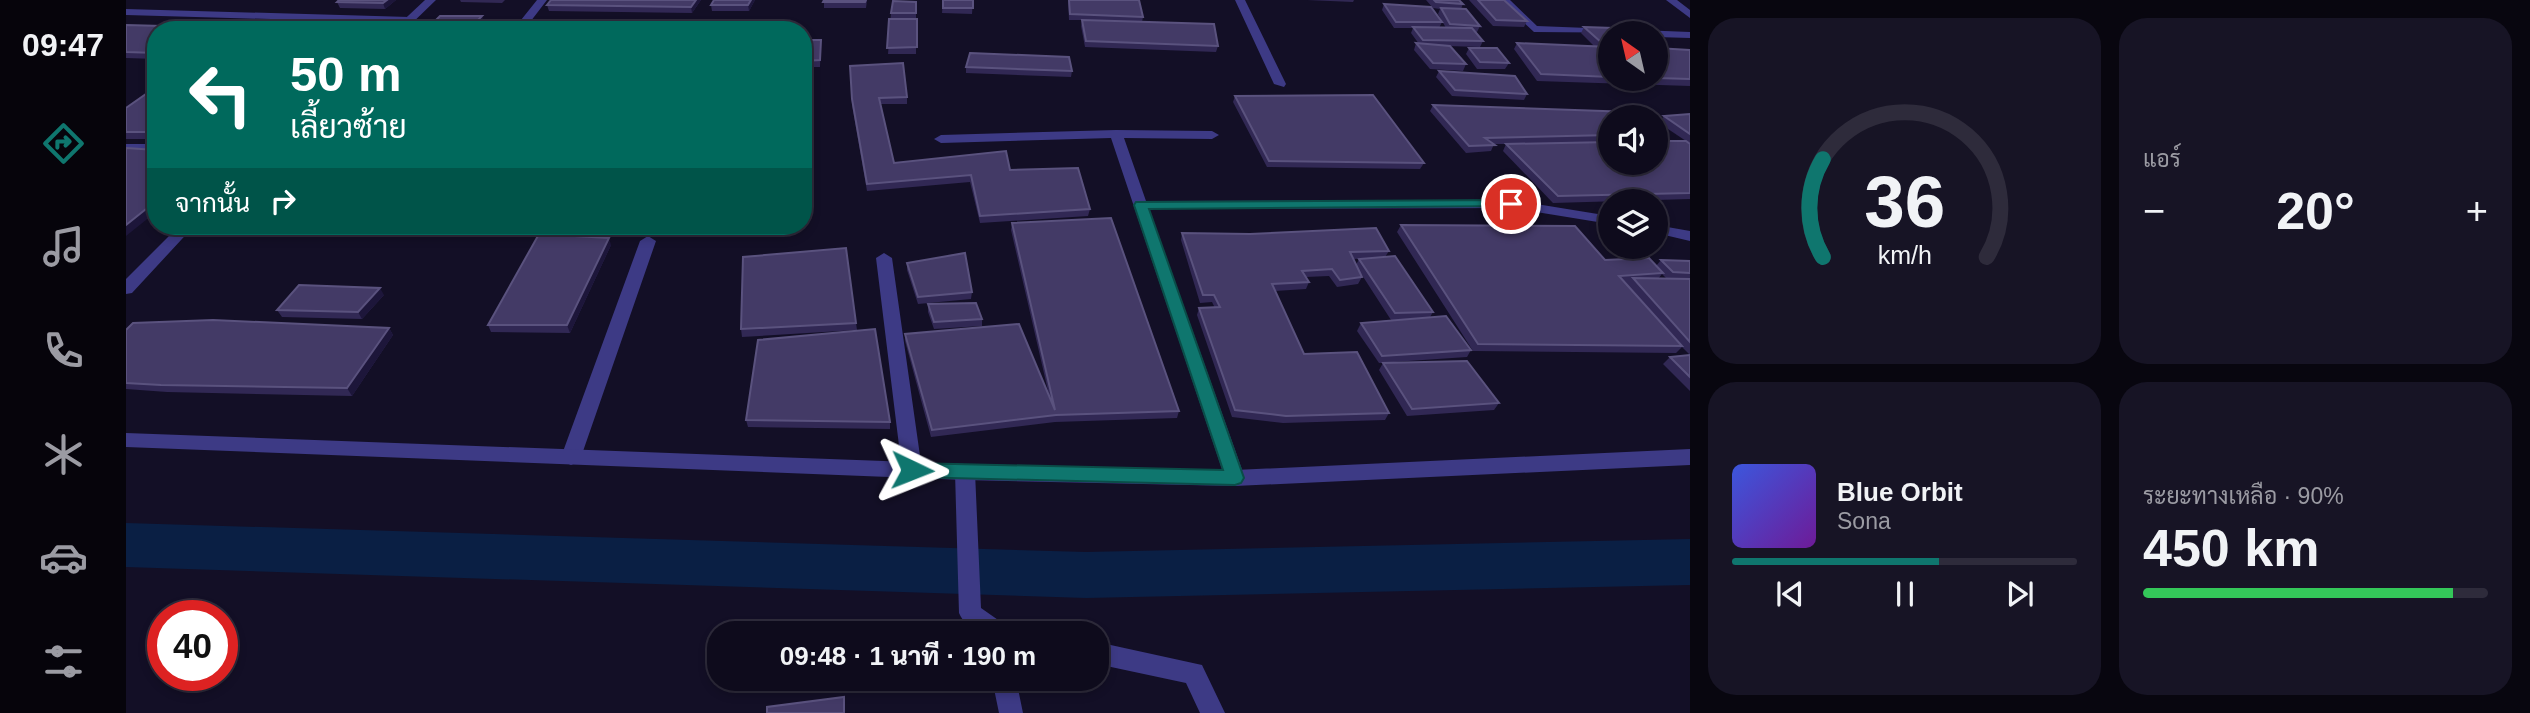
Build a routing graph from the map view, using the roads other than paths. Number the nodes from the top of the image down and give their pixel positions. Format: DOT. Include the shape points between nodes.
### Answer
graph roads {
  1 [pos="432,0"];
  2 [pos="542,0"];
  3 [pos="1240,0"];
  4 [pos="1504,0"];
  5 [pos="1671,0"];
  6 [pos="126,12"];
  7 [pos="1690,15"];
  8 [pos="410,20"];
  9 [pos="525,21"];
  10 [pos="1598,31"];
  11 [pos="1668,34"];
  12 [pos="1690,35"];
  13 [pos="1280,84"];
  14 [pos="1116,134"];
  15 [pos="1212,135"];
  16 [pos="941,139"];
  17 [pos="126,148"];
  18 [pos="147,148"];
  19 [pos="1141,205"];
  20 [pos="1598,218"];
  21 [pos="1668,231"];
  22 [pos="178,235"];
  23 [pos="1690,236"];
  24 [pos="648,241"];
  25 [pos="884,258"];
  26 [pos="126,289"];
  27 [pos="126,440"];
  28 [pos="571,457"];
  29 [pos="1690,457"];
  30 [pos="912,470"];
  31 [pos="964,472"];
  32 [pos="1235,478"];
  33 [pos="981,621"];
  34 [pos="1109,655"];
  35 [pos="1006,691"];
  36 [pos="1011,713"];
  37 [pos="1213,713"];
  1 -- 8 [label="street"];
  2 -- 9 [label="street"];
  3 -- 13 [label="street"];
  4 -- 10 [label="street" via="1534,29"];
  5 -- 7 [label="street"];
  6 -- 8 [label="street"];
  11 -- 12 [label="street"];
  14 -- 15 [label="street"];
  14 -- 16 [label="street"];
  14 -- 19 [label="street"];
  17 -- 18 [label="street"];
  19 -- 20 [label="street" via="1511,204"];
  19 -- 32 [label="street"];
  21 -- 23 [label="street"];
  22 -- 26 [label="street"];
  24 -- 28 [label="street"];
  25 -- 30 [label="street"];
  27 -- 28 [label="street"];
  28 -- 30 [label="street"];
  29 -- 32 [label="street"];
  30 -- 31 [label="street"];
  31 -- 32 [label="street"];
  31 -- 33 [label="street" via="970,613"];
  34 -- 37 [label="street" via="1194,673"];
  35 -- 36 [label="street"];
}
